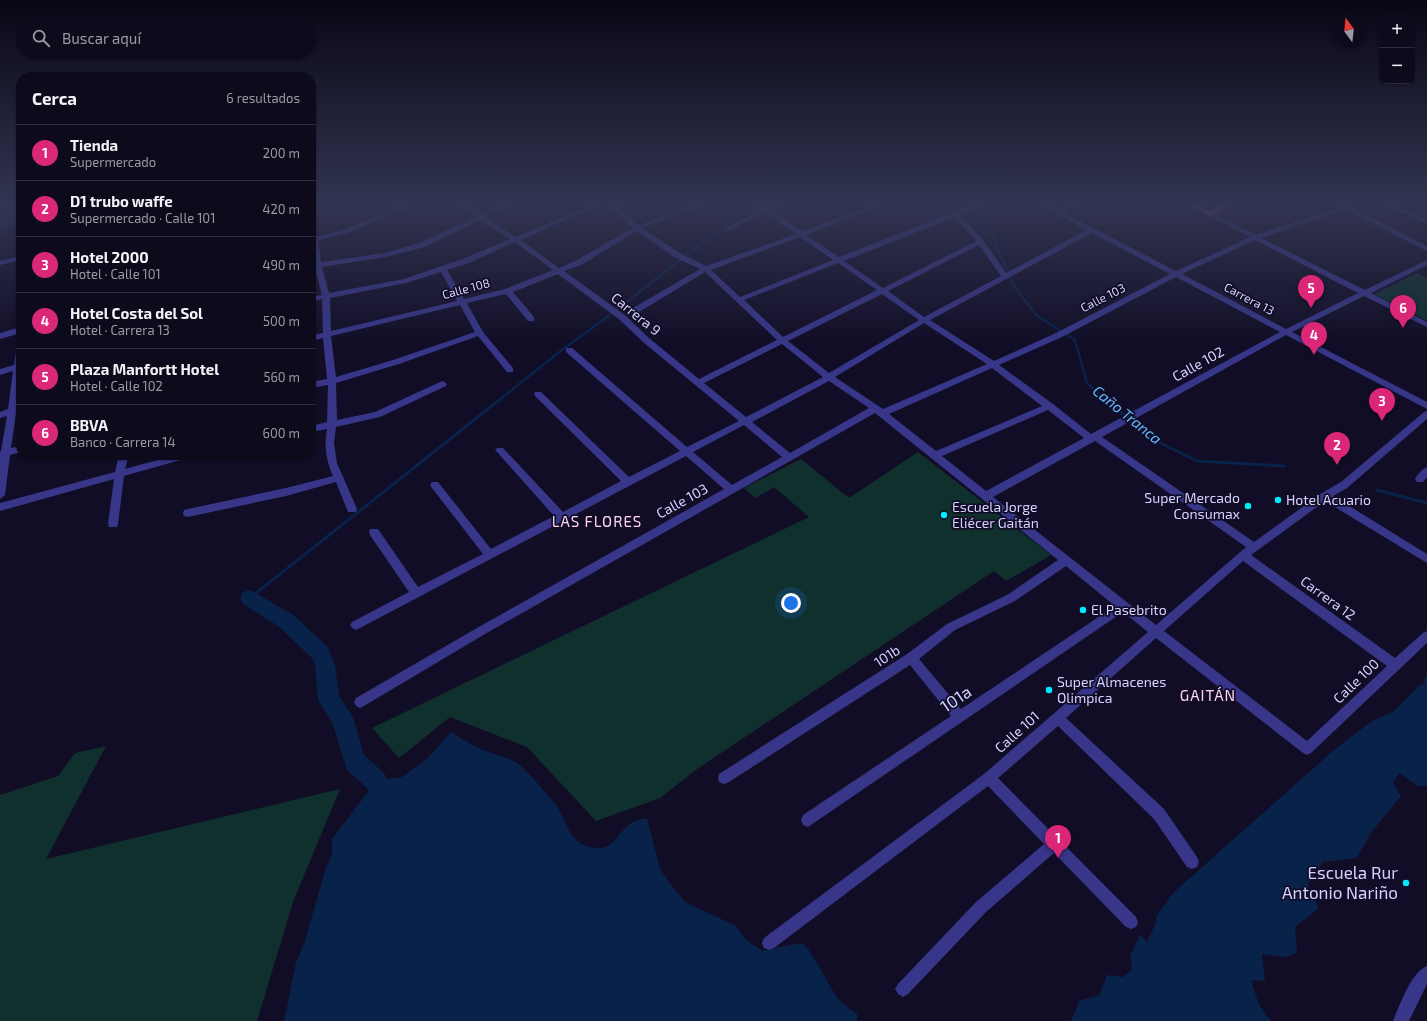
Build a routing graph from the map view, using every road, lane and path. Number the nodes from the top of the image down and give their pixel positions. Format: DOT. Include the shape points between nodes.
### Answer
graph roads {
  1 [pos="405,250"];
  2 [pos="493,250"];
  3 [pos="530,250"];
  4 [pos="601,250"];
  5 [pos="669,250"];
  6 [pos="757,250"];
  7 [pos="822,250"];
  8 [pos="866,250"];
  9 [pos="965,250"];
  10 [pos="986,250"];
  11 [pos="1054,250"];
  12 [pos="1130,250"];
  13 [pos="1229,250"];
  14 [pos="1281,250"];
  15 [pos="16,259"];
  16 [pos="838,261"];
  17 [pos="1427,262"];
  18 [pos="0,263"];
  19 [pos="316,266"];
  20 [pos="706,268"];
  21 [pos="443,269"];
  22 [pos="316,271"];
  23 [pos="560,271"];
  24 [pos="1176,274"];
  25 [pos="1006,276"];
  26 [pos="508,291"];
  27 [pos="882,291"];
  28 [pos="1365,293"];
  29 [pos="326,297"];
  30 [pos="316,298"];
  31 [pos="738,300"];
  32 [pos="462,303"];
  33 [pos="636,310"];
  34 [pos="531,319"];
  35 [pos="924,320"];
  36 [pos="1427,325"];
  37 [pos="16,331"];
  38 [pos="1286,332"];
  39 [pos="480,333"];
  40 [pos="326,335"];
  41 [pos="0,336"];
  42 [pos="316,337"];
  43 [pos="783,341"];
  44 [pos="569,350"];
  45 [pos="993,364"];
  46 [pos="16,368"];
  47 [pos="510,370"];
  48 [pos="0,372"];
  49 [pos="829,377"];
  50 [pos="332,381"];
  51 [pos="699,382"];
  52 [pos="16,384"];
  53 [pos="316,384"];
  54 [pos="443,384"];
  55 [pos="538,394"];
  56 [pos="1050,406"];
  57 [pos="1427,406"];
  58 [pos="16,410"];
  59 [pos="11,411"];
  60 [pos="879,411"];
  61 [pos="1427,414"];
  62 [pos="0,415"];
  63 [pos="746,421"];
  64 [pos="332,424"];
  65 [pos="316,428"];
  66 [pos="1093,437"];
  67 [pos="16,450"];
  68 [pos="500,450"];
  69 [pos="688,451"];
  70 [pos="2,454"];
  71 [pos="935,455"];
  72 [pos="789,457"];
  73 [pos="123,460"];
  74 [pos="171,460"];
  75 [pos="1427,471"];
  76 [pos="119,475"];
  77 [pos="338,478"];
  78 [pos="1420,479"];
  79 [pos="628,482"];
  80 [pos="435,485"];
  81 [pos="731,490"];
  82 [pos="0,496"];
  83 [pos="986,496"];
  84 [pos="1325,496"];
  85 [pos="0,507"];
  86 [pos="352,509"];
  87 [pos="188,513"];
  88 [pos="562,518"];
  89 [pos="113,524"];
  90 [pos="374,532"];
  91 [pos="1254,547"];
  92 [pos="490,555"];
  93 [pos="1242,555"];
  94 [pos="1427,559"];
  95 [pos="1067,560"];
  96 [pos="416,594"];
  97 [pos="1123,606"];
  98 [pos="356,625"];
  99 [pos="1155,630"];
  100 [pos="1427,636"];
  101 [pos="911,658"];
  102 [pos="1395,665"];
  103 [pos="360,702"];
  104 [pos="960,717"];
  105 [pos="1057,717"];
  106 [pos="724,778"];
  107 [pos="989,778"];
  108 [pos="808,820"];
  109 [pos="1054,844"];
  110 [pos="1192,862"];
  111 [pos="1131,922"];
  112 [pos="769,943"];
  113 [pos="1427,973"];
  114 [pos="903,989"];
  115 [pos="1401,1021"];
  1 -- 19 [label="street"];
  2 -- 21 [label="street"];
  3 -- 23 [label="street, Carrera 9"];
  4 -- 23 [label="street, Calle 108"];
  5 -- 20 [label="street"];
  6 -- 20 [label="street"];
  7 -- 16 [label="street"];
  8 -- 16 [label="street"];
  9 -- 27 [label="street"];
  10 -- 25 [label="street"];
  11 -- 25 [label="street"];
  12 -- 24 [label="street, Carrera 13"];
  13 -- 24 [label="street, Calle 103"];
  14 -- 28 [label="street"];
  15 -- 18 [label="street"];
  16 -- 27 [label="street"];
  16 -- 31 [label="street"];
  17 -- 28 [label="street, Calle 102"];
  20 -- 31 [label="street"];
  20 -- 33 [label="street"];
  21 -- 29 [label="street" via="406,281"];
  21 -- 32 [label="street"];
  22 -- 29 [label="street"];
  23 -- 26 [label="street, Calle 108"];
  23 -- 51 [label="street, Carrera 9" via="623,318 646,340"];
  24 -- 38 [label="street, Carrera 13"];
  24 -- 45 [label="street, Calle 103" via="1059,335"];
  25 -- 35 [label="street"];
  26 -- 32 [label="street, Calle 108"];
  26 -- 34 [label="street"];
  27 -- 35 [label="street"];
  27 -- 43 [label="street"];
  28 -- 36 [label="street"];
  28 -- 38 [label="street, Calle 102"];
  29 -- 30 [label="street"];
  29 -- 40 [label="street"];
  31 -- 43 [label="street"];
  32 -- 39 [label="street"];
  32 -- 40 [label="street, Calle 108"];
  35 -- 45 [label="street"];
  35 -- 49 [label="street"];
  37 -- 41 [label="street"];
  38 -- 57 [label="street, Carrera 13"];
  38 -- 66 [label="street, Calle 102"];
  39 -- 47 [label="street"];
  39 -- 50 [label="street"];
  40 -- 42 [label="street, Calle 108"];
  40 -- 50 [label="street"];
  43 -- 49 [label="street"];
  43 -- 51 [label="street"];
  44 -- 69 [label="street"];
  45 -- 56 [label="street"];
  45 -- 60 [label="street, Calle 103"];
  46 -- 48 [label="street"];
  49 -- 60 [label="street"];
  49 -- 63 [label="street"];
  50 -- 53 [label="street"];
  50 -- 64 [label="street"];
  51 -- 63 [label="street, Carrera 9"];
  52 -- 59 [label="street"];
  54 -- 64 [label="street" via="377,415"];
  55 -- 79 [label="street"];
  56 -- 66 [label="street"];
  56 -- 71 [label="street"];
  58 -- 59 [label="street"];
  59 -- 62 [label="street"];
  59 -- 70 [label="street"];
  60 -- 71 [label="street"];
  60 -- 72 [label="street, Calle 103"];
  61 -- 84 [label="street, Calle 101" via="1344,485"];
  63 -- 69 [label="street"];
  63 -- 72 [label="street, Carrera 9"];
  64 -- 65 [label="street"];
  64 -- 77 [label="street" via="329,443 332,463"];
  66 -- 83 [label="street, Calle 102"];
  66 -- 91 [label="street"];
  67 -- 70 [label="street"];
  68 -- 88 [label="street"];
  69 -- 79 [label="street"];
  69 -- 81 [label="street"];
  70 -- 82 [label="street"];
  71 -- 83 [label="street"];
  72 -- 81 [label="street, Calle 103"];
  73 -- 76 [label="street"];
  74 -- 76 [label="street"];
  75 -- 78 [label="street"];
  76 -- 85 [label="street"];
  76 -- 89 [label="street"];
  77 -- 86 [label="street"];
  77 -- 87 [label="street"];
  79 -- 88 [label="street"];
  80 -- 92 [label="street"];
  81 -- 103 [label="street, Calle 103" via="481,630"];
  83 -- 95 [label="street"];
  84 -- 91 [label="street, Calle 101"];
  84 -- 94 [label="street"];
  88 -- 92 [label="street"];
  90 -- 96 [label="street"];
  91 -- 93 [label="street, Calle 101"];
  92 -- 96 [label="street"];
  93 -- 99 [label="street, Calle 101"];
  93 -- 102 [label="street, Carrera 12"];
  95 -- 97 [label="street"];
  95 -- 101 [label="street, 101b" via="1011,598 952,627"];
  96 -- 98 [label="street"];
  97 -- 99 [label="street"];
  97 -- 104 [label="street, 101a"];
  99 -- 102 [label="street, Calle 100" via="1307,749"];
  99 -- 105 [label="street, Calle 101"];
  100 -- 102 [label="street, Calle 100"];
  101 -- 104 [label="street"];
  101 -- 106 [label="street, 101b"];
  104 -- 108 [label="street, 101a"];
  105 -- 107 [label="street, Calle 101"];
  105 -- 110 [label="street" via="1159,814"];
  107 -- 109 [label="street"];
  107 -- 112 [label="street, Calle 101"];
  109 -- 111 [label="street"];
  109 -- 114 [label="street" via="981,907"];
  113 -- 115 [label="street" via="1420,980"];
}
